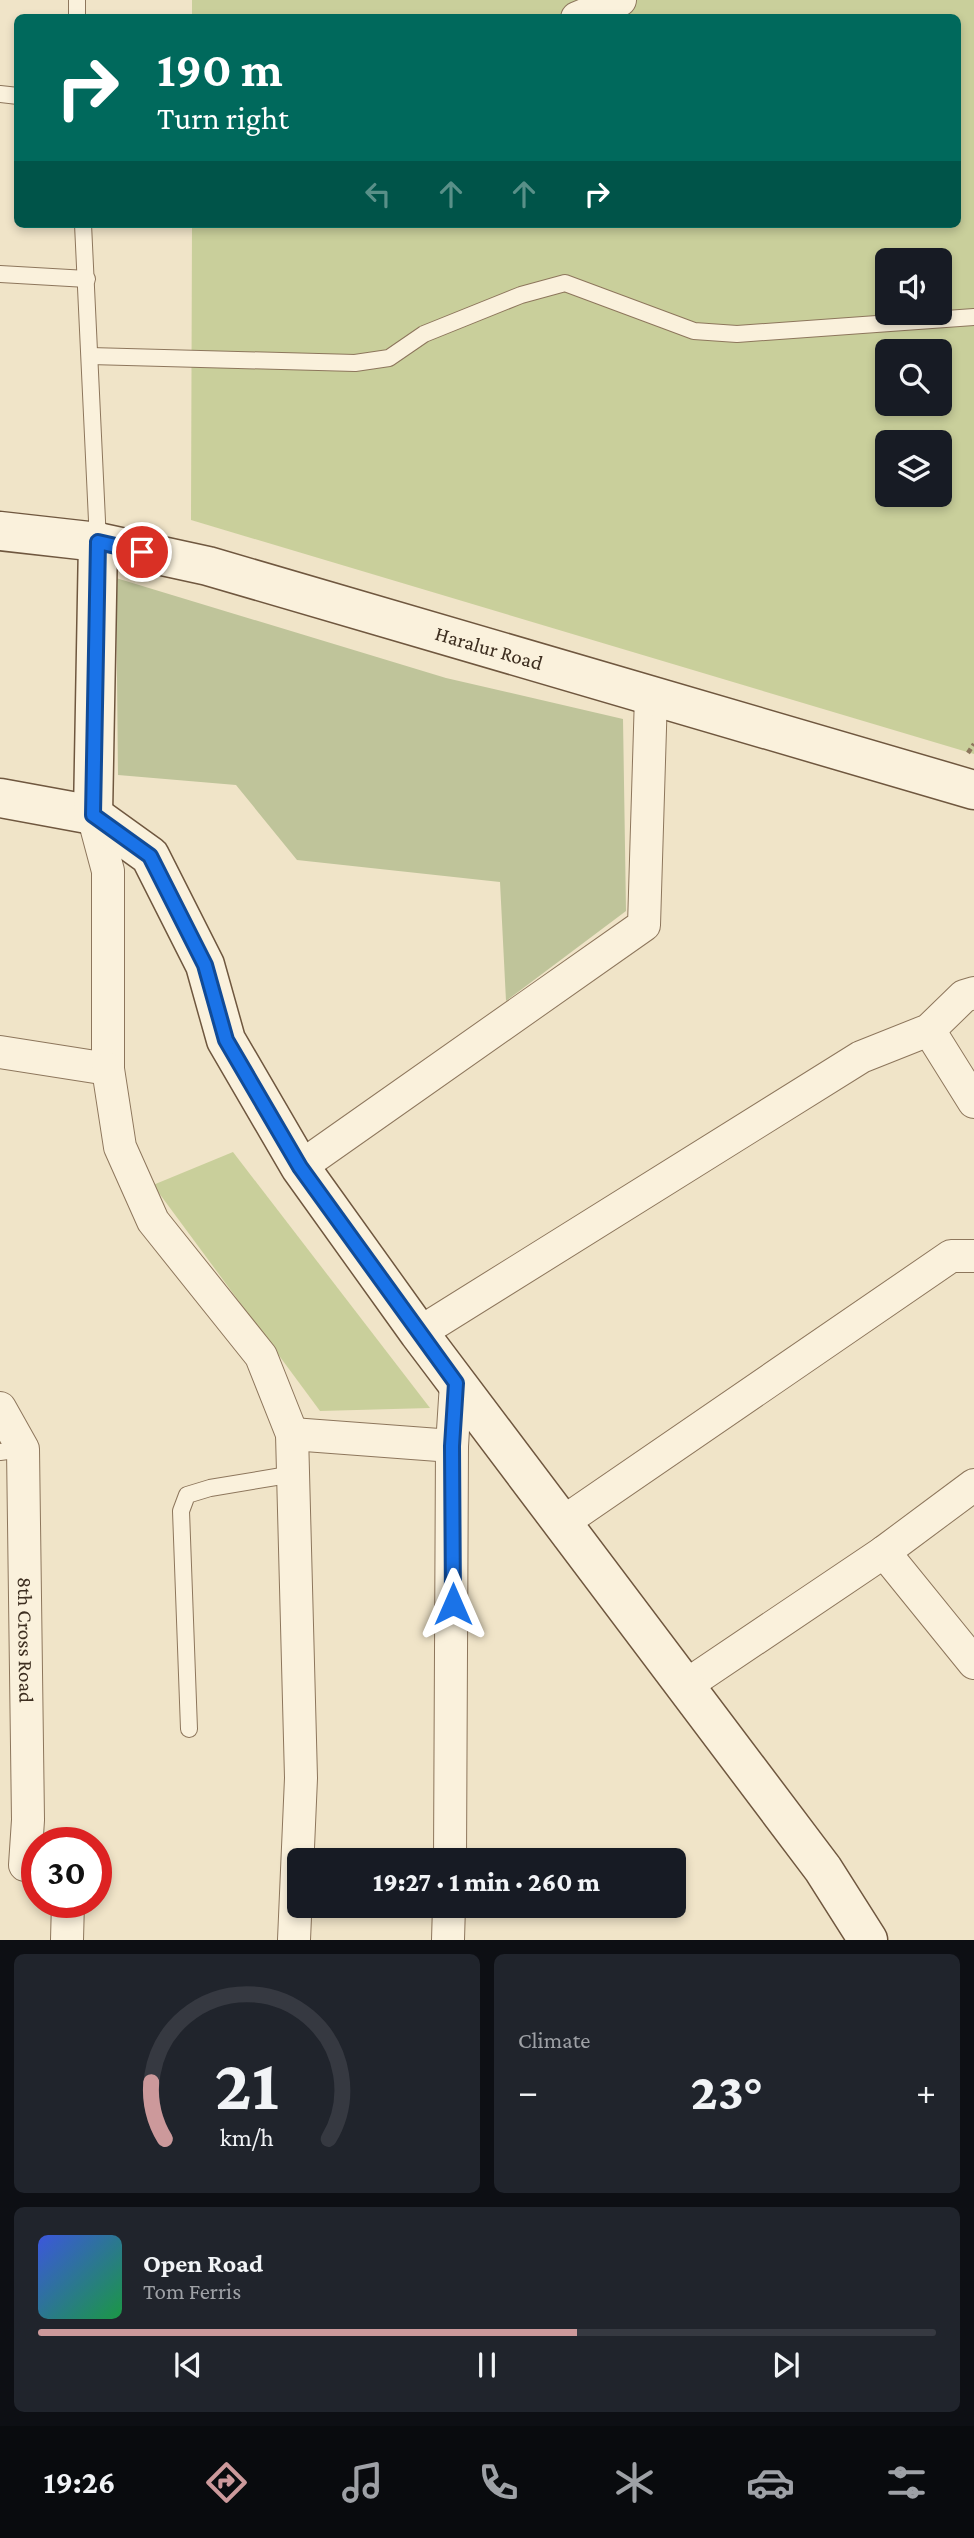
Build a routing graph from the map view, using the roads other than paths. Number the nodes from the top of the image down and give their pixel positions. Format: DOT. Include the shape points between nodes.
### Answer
graph roads {
  1 [pos="620,0"];
  2 [pos="587,14"];
  3 [pos="83,228"];
  4 [pos="0,274"];
  5 [pos="87,279"];
  6 [pos="974,317"];
  7 [pos="90,356"];
  8 [pos="0,531"];
  9 [pos="98,542"];
  10 [pos="651,696"];
  11 [pos="974,790"];
  12 [pos="0,799"];
  13 [pos="93,815"];
  14 [pos="974,993"];
  15 [pos="929,1030"];
  16 [pos="0,1052"];
  17 [pos="108,1069"];
  18 [pos="974,1102"];
  19 [pos="300,1167"];
  20 [pos="974,1256"];
  21 [pos="419,1333"];
  22 [pos="456,1383"];
  23 [pos="0,1408"];
  24 [pos="292,1434"];
  25 [pos="452,1446"];
  26 [pos="11,1451"];
  27 [pos="294,1474"];
  28 [pos="974,1485"];
  29 [pos="562,1523"];
  30 [pos="884,1552"];
  31 [pos="974,1663"];
  32 [pos="685,1686"];
  33 [pos="189,1729"];
  34 [pos="14,1821"];
  35 [pos="450,1848"];
  36 [pos="21,1849"];
  37 [pos="68,1918"];
  38 [pos="449,1918"];
  39 [pos="67,1940"];
  40 [pos="293,1940"];
  41 [pos="448,1940"];
  42 [pos="868,1940"];
  1 -- 2 [label="street"];
  3 -- 5 [label="lane"];
  4 -- 5 [label="lane"];
  5 -- 7 [label="lane"];
  6 -- 7 [label="lane" via="737,334 695,331 565,283 520,295 424,334 389,358 355,363"];
  7 -- 9 [label="lane"];
  8 -- 9 [label="street, Haralur Road"];
  9 -- 10 [label="street, Haralur Road" via="208,566"];
  9 -- 13 [label="street"];
  10 -- 11 [label="street, Haralur Road"];
  10 -- 19 [label="street" via="643,925"];
  12 -- 13 [label="street"];
  13 -- 17 [label="street" via="108,871"];
  13 -- 19 [label="street" via="150,856 205,965 226,1040"];
  14 -- 15 [label="street" via="964,996"];
  15 -- 18 [label="street"];
  15 -- 21 [label="street" via="861,1057"];
  16 -- 17 [label="street"];
  17 -- 24 [label="street" via="120,1147 153,1221 261,1356"];
  19 -- 21 [label="street"];
  20 -- 29 [label="street" via="951,1256"];
  21 -- 22 [label="street"];
  22 -- 25 [label="street"];
  22 -- 29 [label="street"];
  23 -- 26 [label="street, 8th Cross Road"];
  24 -- 25 [label="street"];
  24 -- 27 [label="street"];
  25 -- 35 [label="street"];
  26 -- 34 [label="street, 8th Cross Road"];
  27 -- 33 [label="lane" via="187,1495 181,1511"];
  27 -- 40 [label="street" via="301,1778"];
  28 -- 30 [label="street"];
  29 -- 32 [label="street"];
  30 -- 31 [label="street"];
  30 -- 32 [label="street"];
  32 -- 42 [label="street" via="823,1869"];
  34 -- 36 [label="street, 8th Cross Road"];
  37 -- 39 [label="street"];
  38 -- 41 [label="street"];
}
